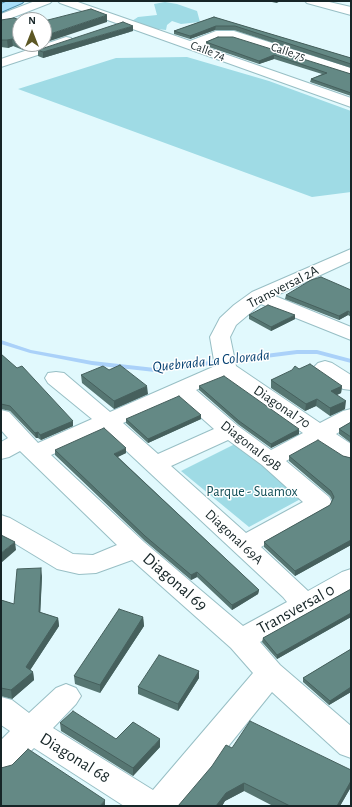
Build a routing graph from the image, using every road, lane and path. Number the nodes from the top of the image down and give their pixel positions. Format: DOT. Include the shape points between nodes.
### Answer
graph roads {
  1 [pos="7,1"];
  2 [pos="18,1"];
  3 [pos="46,1"];
  4 [pos="64,1"];
  5 [pos="313,1"];
  6 [pos="1,4"];
  7 [pos="1,8"];
  8 [pos="351,11"];
  9 [pos="1,18"];
  10 [pos="124,22"];
  11 [pos="102,29"];
  12 [pos="80,36"];
  13 [pos="192,45"];
  14 [pos="1,62"];
  15 [pos="351,72"];
  16 [pos="351,82"];
  17 [pos="326,94"];
  18 [pos="351,103"];
  19 [pos="351,254"];
  20 [pos="259,296"];
  21 [pos="351,334"];
  22 [pos="224,361"];
  23 [pos="325,367"];
  24 [pos="56,378"];
  25 [pos="351,384"];
  26 [pos="182,389"];
  27 [pos="351,416"];
  28 [pos="1,417"];
  29 [pos="108,421"];
  30 [pos="230,431"];
  31 [pos="320,433"];
  32 [pos="20,449"];
  33 [pos="351,455"];
  34 [pos="270,460"];
  35 [pos="154,464"];
  36 [pos="1,524"];
  37 [pos="243,546"];
  38 [pos="135,548"];
  39 [pos="351,579"];
  40 [pos="306,605"];
  41 [pos="241,640"];
  42 [pos="270,673"];
  43 [pos="66,696"];
  44 [pos="1,710"];
  45 [pos="31,730"];
  46 [pos="350,743"];
  47 [pos="1,760"];
  48 [pos="151,806"];
  49 [pos="160,806"];
  1 -- 6 [label="main road"];
  2 -- 7 [label="main road"];
  3 -- 9 [label="street"];
  4 -- 10 [label="street, Calle 74"];
  5 -- 8 [label="street"];
  10 -- 11 [label="street"];
  10 -- 13 [label="street, Calle 74"];
  12 -- 14 [label="street"];
  13 -- 15 [label="street, Calle 75" via="216,35 234,35"];
  13 -- 17 [label="street, Calle 74"];
  16 -- 17 [label="street"];
  17 -- 18 [label="street, Calle 74"];
  19 -- 20 [label="street, Transversal 2A"];
  20 -- 21 [label="street"];
  20 -- 22 [label="street, Transversal 2A" via="227,322 220,337"];
  22 -- 26 [label="street"];
  22 -- 31 [label="street, Diagonal 70"];
  23 -- 25 [label="street"];
  24 -- 29 [label="street, Diagonal 69A"];
  26 -- 29 [label="street"];
  26 -- 30 [label="street, Diagonal 69B"];
  27 -- 31 [label="street"];
  28 -- 32 [label="street, Diagonal 69"];
  29 -- 32 [label="street"];
  29 -- 35 [label="street, Diagonal 69A"];
  30 -- 34 [label="street, Diagonal 69B"];
  30 -- 35 [label="street"];
  31 -- 33 [label="street, Diagonal 70"];
  31 -- 34 [label="street"];
  32 -- 38 [label="street, Diagonal 69"];
  34 -- 37 [label="street, Diagonal 69B" via="320,503"];
  35 -- 37 [label="street, Diagonal 69A"];
  36 -- 38 [label="street" via="66,562 78,565 96,564"];
  37 -- 40 [label="street, Diagonal 69A"];
  38 -- 41 [label="street, Diagonal 69"];
  39 -- 40 [label="street, Transversal 0"];
  40 -- 41 [label="street, Transversal 0"];
  41 -- 42 [label="street, Diagonal 69"];
  42 -- 46 [label="street, Diagonal 69"];
  42 -- 49 [label="street"];
  43 -- 45 [label="street"];
  44 -- 45 [label="street, Diagonal 68"];
  45 -- 47 [label="street"];
  45 -- 48 [label="street, Diagonal 68"];
}
